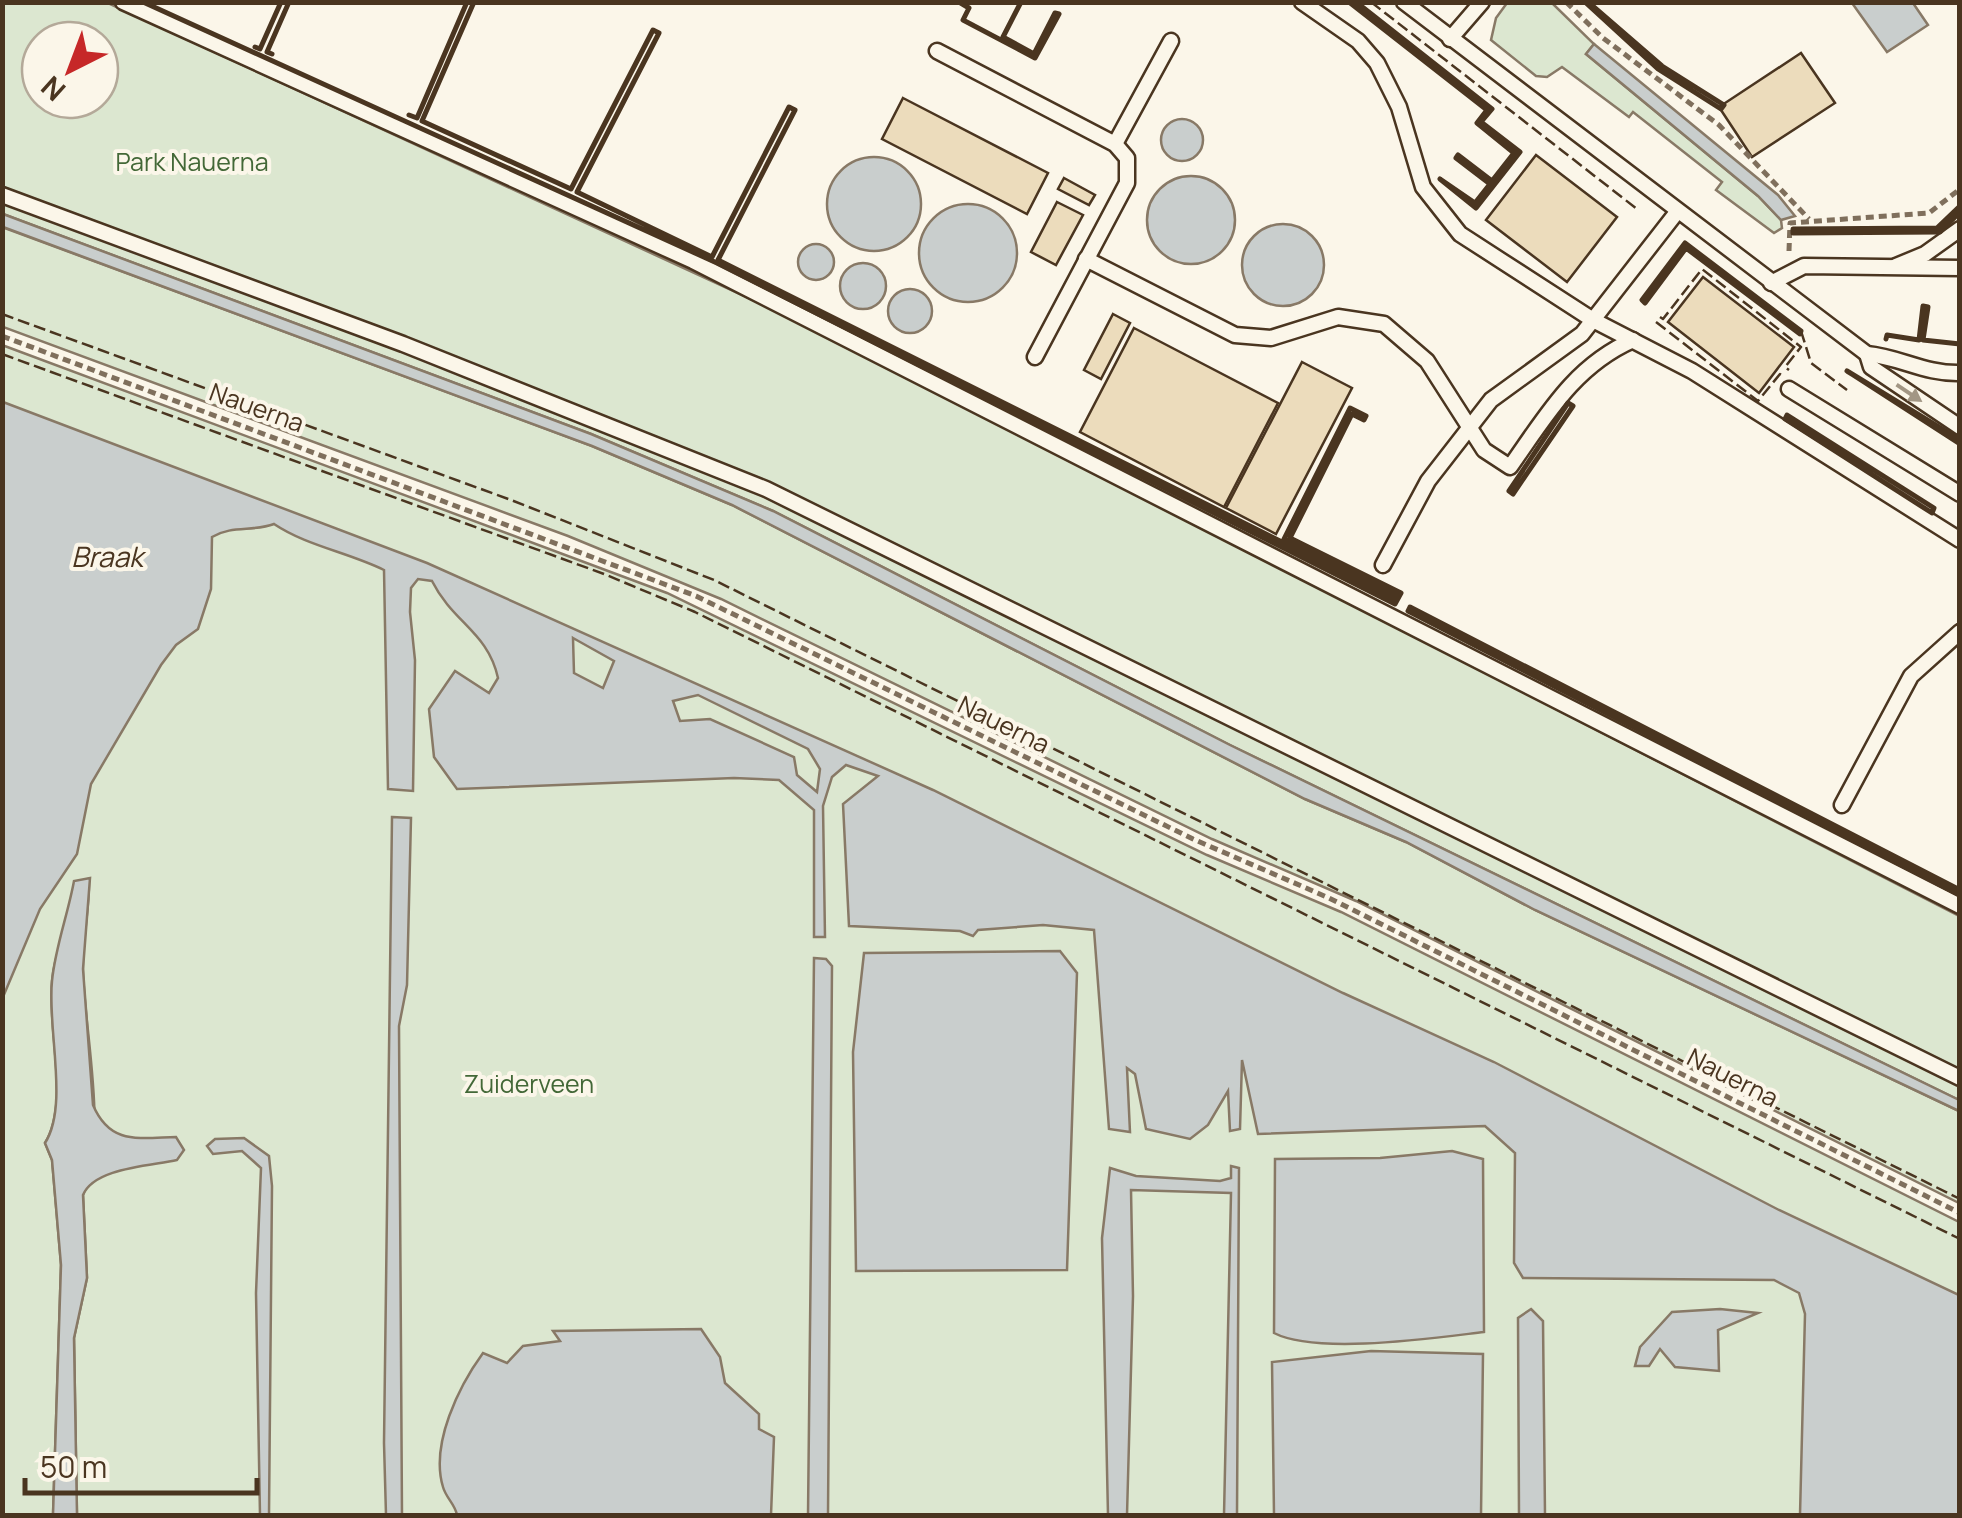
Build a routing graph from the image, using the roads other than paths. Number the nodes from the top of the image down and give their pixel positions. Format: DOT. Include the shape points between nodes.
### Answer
graph roads {
  1 [pos="123,2"];
  2 [pos="1302,2"];
  3 [pos="1404,2"];
  4 [pos="1482,2"];
  5 [pos="1467,10"];
  6 [pos="1450,39"];
  7 [pos="1171,41"];
  8 [pos="937,51"];
  9 [pos="1115,144"];
  10 [pos="2,195"];
  11 [pos="1677,212"];
  12 [pos="1960,229"];
  13 [pos="1086,259"];
  14 [pos="1960,268"];
  15 [pos="1886,269"];
  16 [pos="1771,282"];
  17 [pos="1594,320"];
  18 [pos="1633,340"];
  19 [pos="1867,354"];
  20 [pos="1035,357"];
  21 [pos="1960,373"];
  22 [pos="1789,389"];
  23 [pos="1960,426"];
  24 [pos="1469,428"];
  25 [pos="1960,494"];
  26 [pos="1960,540"];
  27 [pos="1383,565"];
  28 [pos="1960,632"];
  29 [pos="1842,805"];
  30 [pos="1960,906"];
  31 [pos="1960,1078"];
  1 -- 30 [label="lane" via="763,295"];
  2 -- 17 [label="lane" via="1377,63 1399,107 1414,168 1446,221"];
  3 -- 6 [label="lane"];
  4 -- 5 [label="lane"];
  5 -- 6 [label="lane"];
  6 -- 11 [label="lane"];
  7 -- 9 [label="lane"];
  8 -- 9 [label="lane"];
  9 -- 13 [label="lane" via="1126,158 1127,183"];
  10 -- 31 [label="lane" via="766,489"];
  11 -- 16 [label="lane"];
  11 -- 17 [label="lane"];
  12 -- 15 [label="lane" via="1925,254"];
  13 -- 20 [label="lane"];
  13 -- 24 [label="lane" via="1235,335 1271,338 1338,318 1384,324 1427,361"];
  14 -- 15 [label="lane"];
  15 -- 16 [label="lane" via="1818,265"];
  16 -- 19 [label="lane"];
  17 -- 18 [label="lane"];
  17 -- 24 [label="lane" via="1491,400"];
  18 -- 24 [label="lane" via="1571,381 1510,467 1484,450"];
  18 -- 26 [label="lane"];
  19 -- 21 [label="lane"];
  19 -- 23 [label="lane, one-way" via="1871,367"];
  22 -- 25 [label="lane"];
  24 -- 27 [label="lane" via="1428,481"];
  28 -- 29 [label="lane" via="1910,676"];
}
